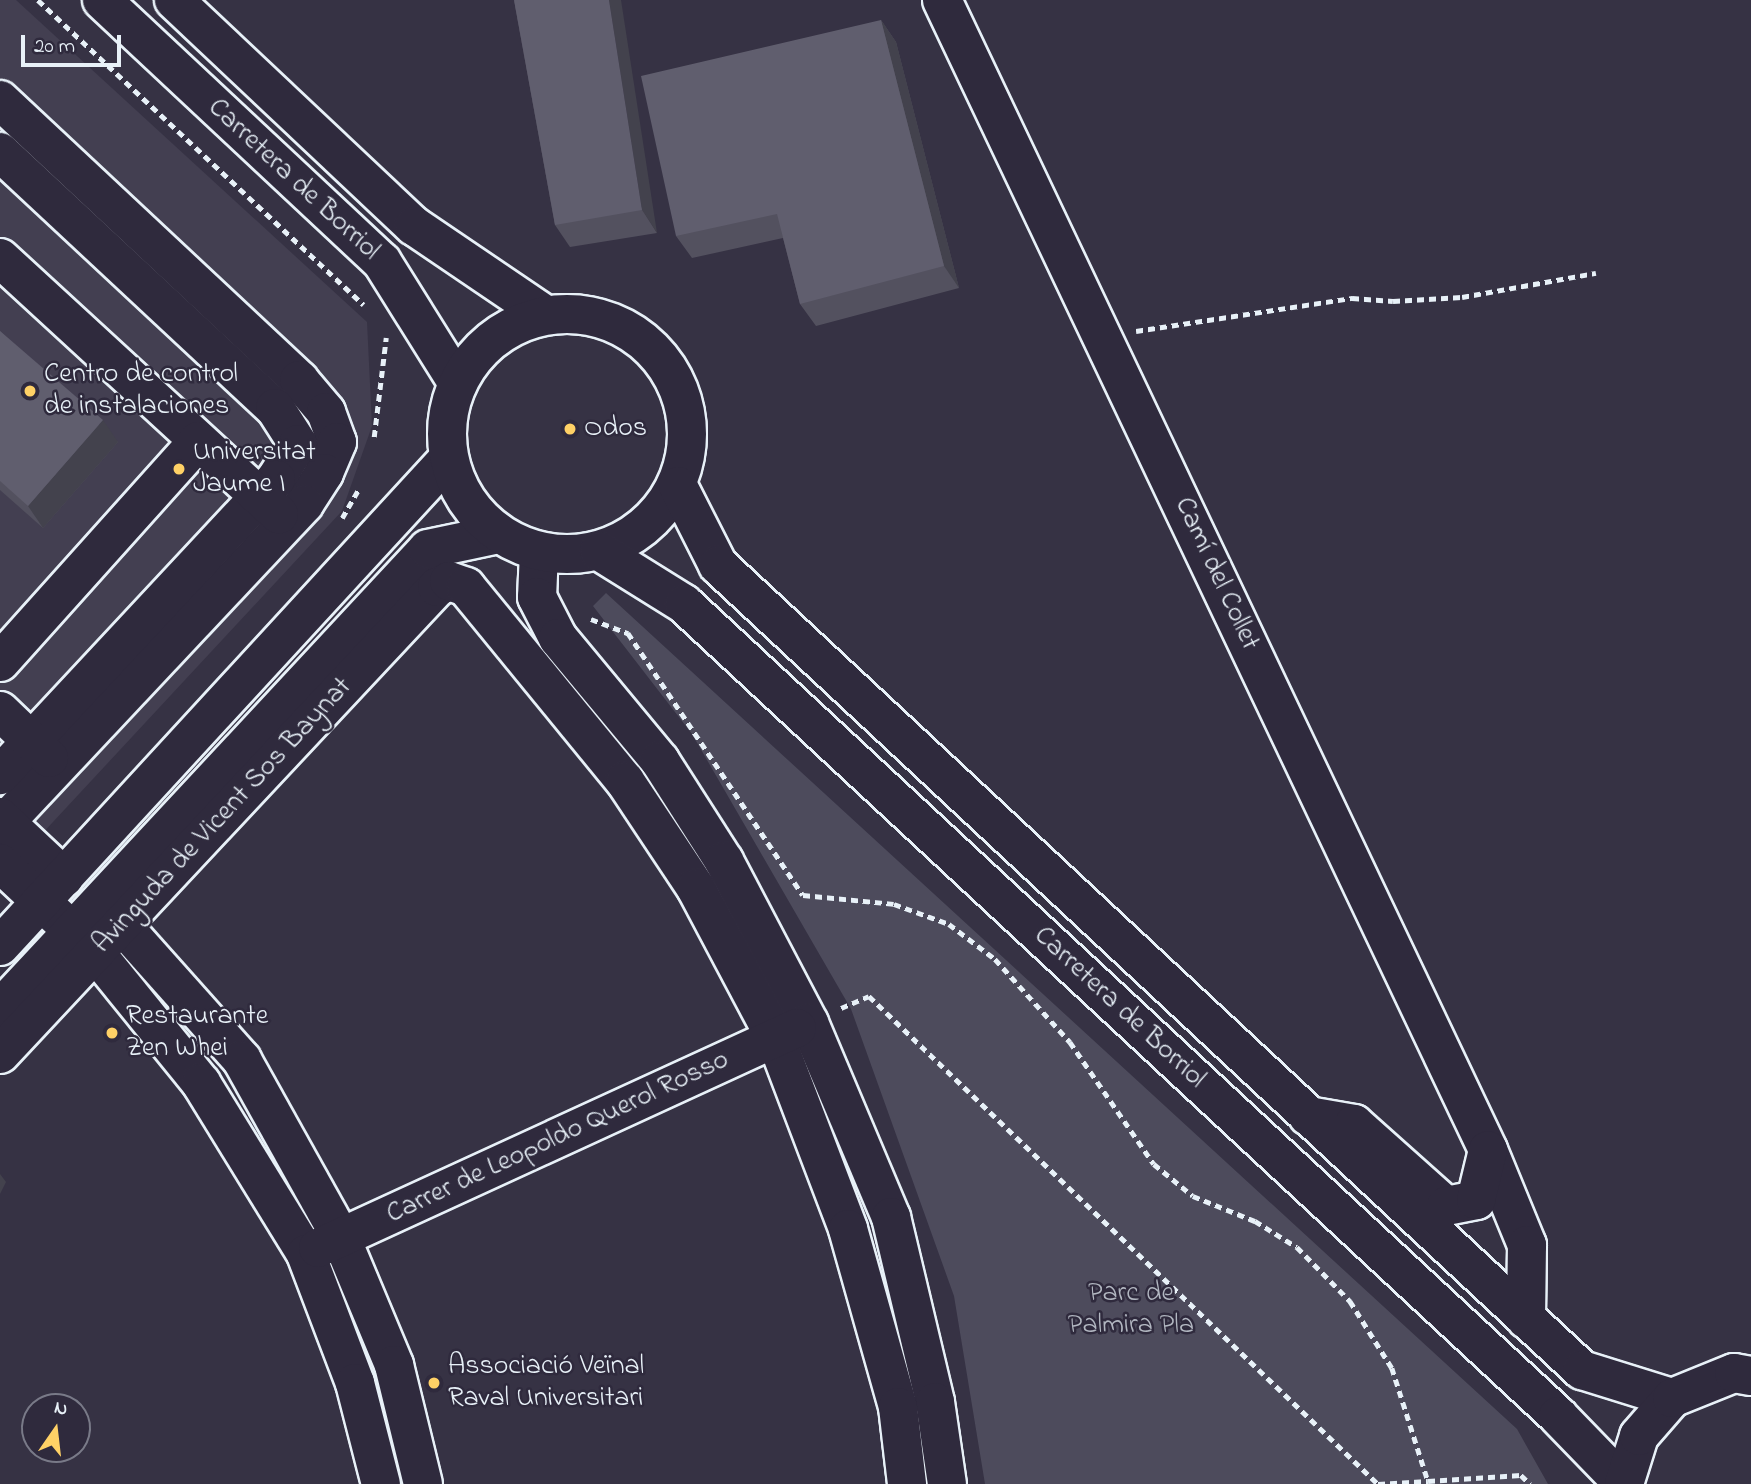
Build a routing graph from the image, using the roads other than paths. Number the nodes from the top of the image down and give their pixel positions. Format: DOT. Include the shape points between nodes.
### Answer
graph roads {
  1 [pos="102,0"];
  2 [pos="174,0"];
  3 [pos="942,0"];
  4 [pos="0,100"];
  5 [pos="0,152"];
  6 [pos="0,258"];
  7 [pos="544,314"];
  8 [pos="457,382"];
  9 [pos="198,441"];
  10 [pos="448,459"];
  11 [pos="678,486"];
  12 [pos="273,510"];
  13 [pos="499,534"];
  14 [pos="599,551"];
  15 [pos="539,552"];
  16 [pos="0,662"];
  17 [pos="0,711"];
  18 [pos="45,754"];
  19 [pos="0,775"];
  20 [pos="2,822"];
  21 [pos="0,863"];
  22 [pos="52,889"];
  23 [pos="111,912"];
  24 [pos="84,941"];
  25 [pos="0,946"];
  26 [pos="0,1009"];
  27 [pos="792,1031"];
  28 [pos="0,1054"];
  29 [pos="1308,1115"];
  30 [pos="1488,1150"];
  31 [pos="341,1238"];
  32 [pos="306,1254"];
  33 [pos="1526,1319"];
  34 [pos="1751,1376"];
  35 [pos="1672,1398"];
  36 [pos="381,1484"];
  37 [pos="423,1484"];
  38 [pos="907,1484"];
  39 [pos="947,1484"];
  40 [pos="1624,1484"];
  1 -- 8 [label="street, Carretera de Borriol" via="382,262"];
  2 -- 7 [label="street, Carretera de Borriol" via="414,226"];
  3 -- 30 [label="street, Camí del Collet"];
  4 -- 12 [label="street" via="299,380 326,412 337,442 324,473"];
  5 -- 12 [label="street" via="275,408 298,444"];
  6 -- 9 [label="street"];
  7 -- 8 [label="street" via="492,338"];
  7 -- 11 [label="street" via="610,320 664,360 689,421"];
  8 -- 10 [label="street" via="447,419"];
  9 -- 12 [label="street"];
  9 -- 16 [label="street"];
  10 -- 13 [label="street" via="466,501"];
  10 -- 22 [label="street"];
  11 -- 14 [label="street" via="646,528"];
  11 -- 29 [label="street, Carretera de Borriol" via="718,565"];
  12 -- 18 [label="street"];
  13 -- 15 [label="street"];
  13 -- 23 [label="street, Avinguda de Vicent Sos Baynat" via="428,550"];
  14 -- 15 [label="street"];
  14 -- 40 [label="street, Carretera de Borriol" via="684,604 1558,1416"];
  15 -- 27 [label="street" via="537,597 558,638 660,761 724,861"];
  17 -- 18 [label="street"];
  18 -- 19 [label="street"];
  18 -- 20 [label="street"];
  20 -- 22 [label="street"];
  21 -- 22 [label="street"];
  22 -- 24 [label="street, Avinguda de Vicent Sos Baynat"];
  22 -- 25 [label="street"];
  23 -- 24 [label="street, Avinguda de Vicent Sos Baynat"];
  23 -- 27 [label="street, Avinguda de Vicent Sos Baynat" via="437,587 449,581 466,587 625,781"];
  23 -- 31 [label="street" via="242,1060"];
  24 -- 26 [label="street, Avinguda de Vicent Sos Baynat"];
  24 -- 28 [label="street, Avinguda de Vicent Sos Baynat"];
  24 -- 32 [label="street" via="201,1083"];
  27 -- 31 [label="street, Carrer de Leopoldo Querol Rosso"];
  27 -- 38 [label="street" via="898,1406"];
  27 -- 39 [label="street" via="891,1217 935,1402"];
  29 -- 30 [label="street" via="1354,1125 1446,1206 1476,1200"];
  29 -- 33 [label="street, Carretera de Borriol"];
  30 -- 33 [label="street, Camí del Collet" via="1527,1245"];
  31 -- 32 [label="street, Carrer de Leopoldo Querol Rosso"];
  31 -- 37 [label="street" via="394,1365"];
  32 -- 36 [label="street" via="355,1383"];
  33 -- 35 [label="street, Carretera de Borriol" via="1582,1370"];
  34 -- 35 [label="street" via="1734,1373"];
  35 -- 40 [label="street" via="1639,1436"];
}
